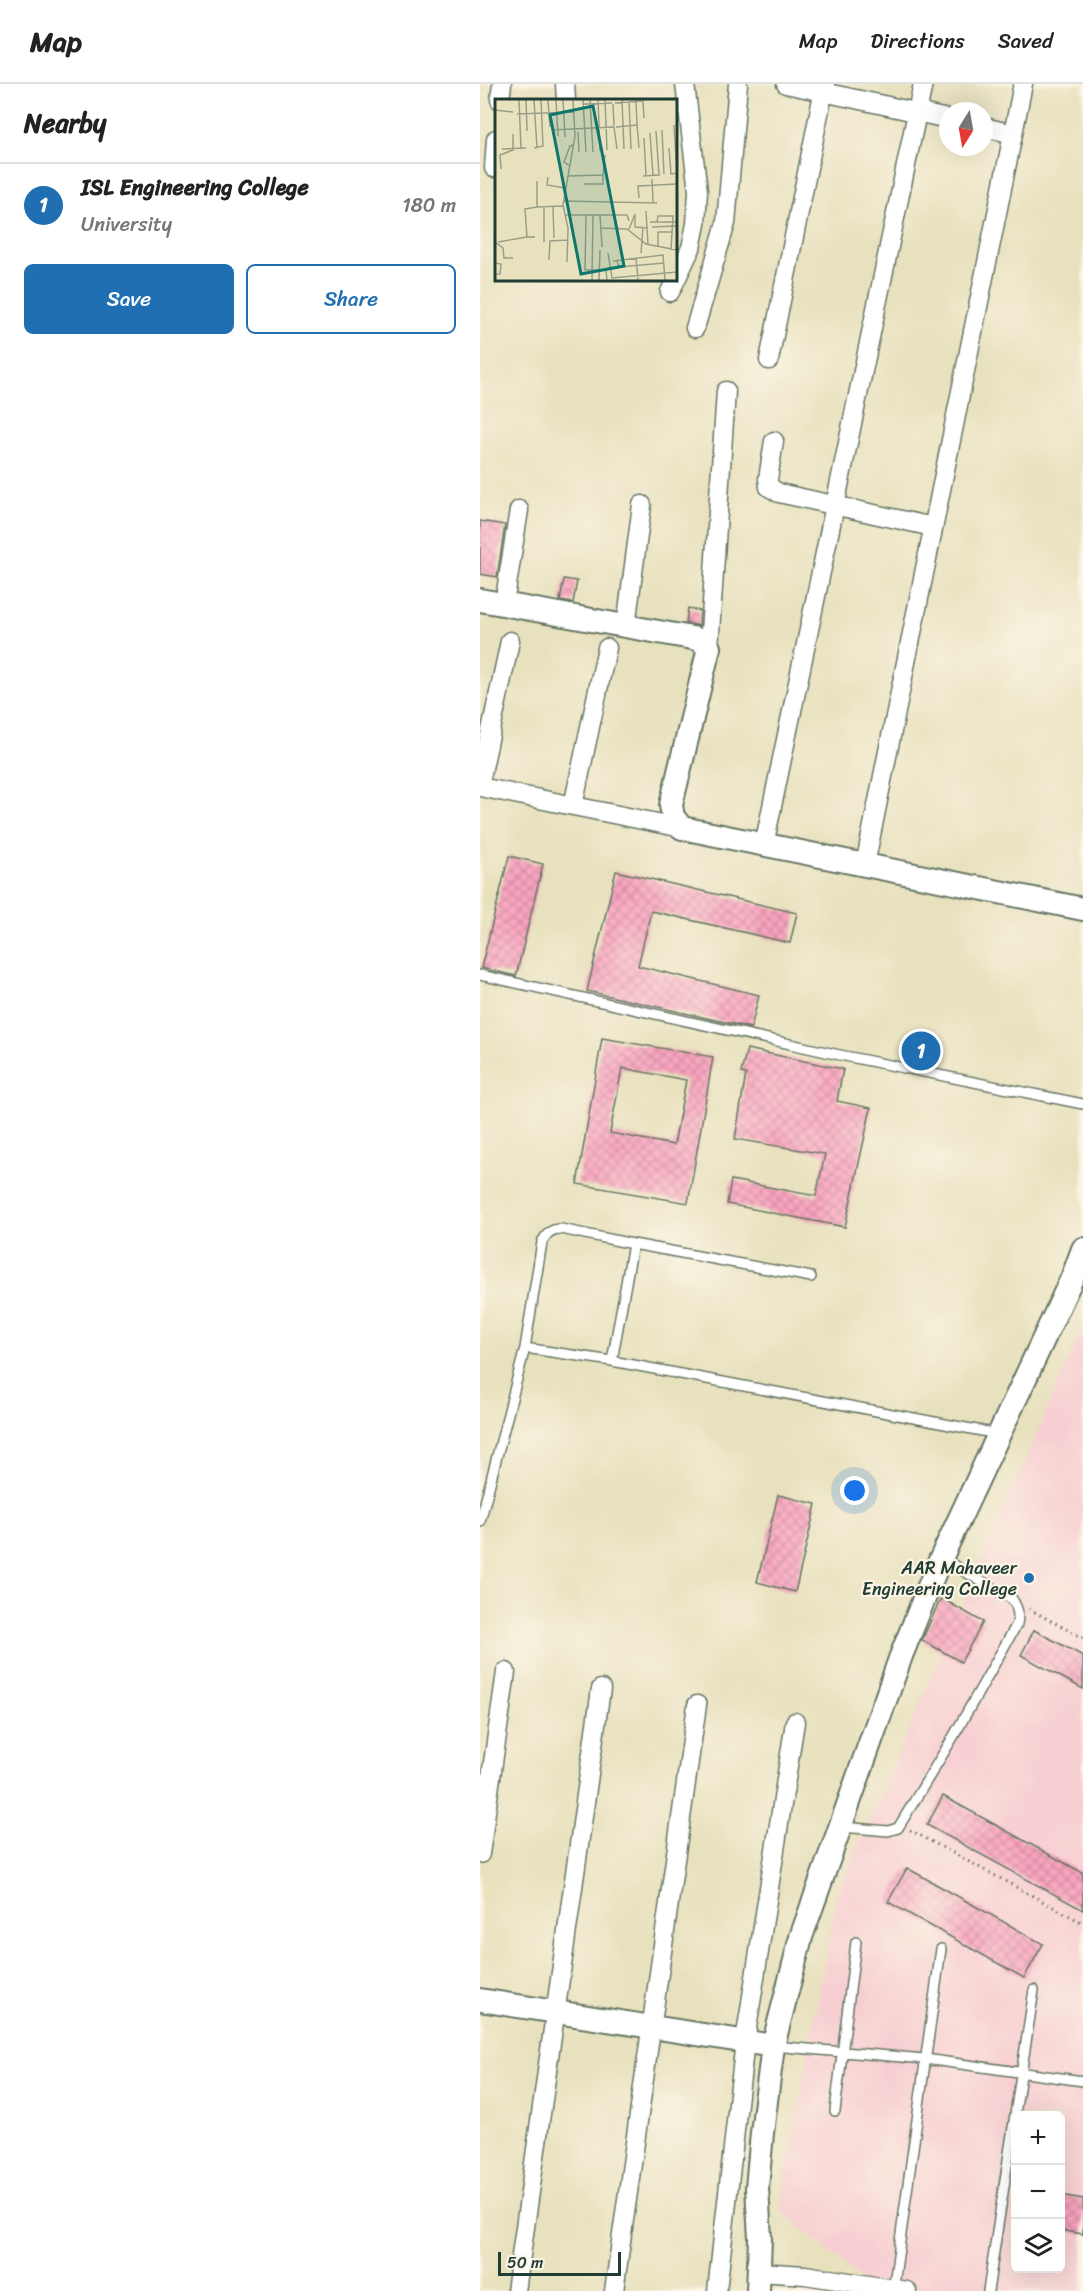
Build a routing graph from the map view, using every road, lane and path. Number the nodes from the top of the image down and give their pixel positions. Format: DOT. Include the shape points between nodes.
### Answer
graph roads {
  1 [pos="502,84"];
  2 [pos="565,84"];
  3 [pos="685,84"];
  4 [pos="738,84"];
  5 [pos="786,84"];
  6 [pos="923,84"];
  7 [pos="1023,84"];
  8 [pos="824,88"];
  9 [pos="500,99"];
  10 [pos="566,99"];
  11 [pos="917,113"];
  12 [pos="939,117"];
  13 [pos="993,129"];
  14 [pos="1013,134"];
  15 [pos="495,144"];
  16 [pos="490,168"];
  17 [pos="676,279"];
  18 [pos="676,280"];
  19 [pos="670,292"];
  20 [pos="695,328"];
  21 [pos="769,360"];
  22 [pos="726,391"];
  23 [pos="774,441"];
  24 [pos="642,505"];
  25 [pos="835,505"];
  26 [pos="519,510"];
  27 [pos="933,527"];
  28 [pos="480,600"];
  29 [pos="504,604"];
  30 [pos="626,626"];
  31 [pos="510,641"];
  32 [pos="607,648"];
  33 [pos="709,648"];
  34 [pos="480,782"];
  35 [pos="480,787"];
  36 [pos="573,806"];
  37 [pos="682,828"];
  38 [pos="764,845"];
  39 [pos="865,865"];
  40 [pos="1083,909"];
  41 [pos="480,975"];
  42 [pos="1083,1104"];
  43 [pos="633,1244"];
  44 [pos="1083,1249"];
  45 [pos="811,1277"];
  46 [pos="1078,1278"];
  47 [pos="525,1347"];
  48 [pos="612,1361"];
  49 [pos="998,1434"];
  50 [pos="480,1522"];
  51 [pos="941,1558"];
  52 [pos="1007,1597"];
  53 [pos="1083,1638"];
  54 [pos="506,1672"];
  55 [pos="601,1689"];
  56 [pos="697,1704"];
  57 [pos="795,1722"];
  58 [pos="485,1785"];
  59 [pos="900,1825"];
  60 [pos="840,1827"];
  61 [pos="480,1854"];
  62 [pos="1083,1923"];
  63 [pos="856,1942"];
  64 [pos="941,1949"];
  65 [pos="1034,1990"];
  66 [pos="480,2000"];
  67 [pos="557,2012"];
  68 [pos="652,2027"];
  69 [pos="746,2041"];
  70 [pos="773,2046"];
  71 [pos="842,2051"];
  72 [pos="925,2059"];
  73 [pos="1021,2074"];
  74 [pos="1083,2082"];
  75 [pos="836,2111"];
  76 [pos="758,2281"];
  77 [pos="898,2290"];
  78 [pos="516,2291"];
  79 [pos="614,2291"];
  80 [pos="717,2291"];
  81 [pos="988,2291"];
  1 -- 9 [label="street"];
  2 -- 10 [label="street"];
  3 -- 17 [label="street" via="698,191 691,248"];
  4 -- 20 [label="street" via="726,223"];
  5 -- 8 [label="street"];
  6 -- 11 [label="street"];
  7 -- 14 [label="street"];
  8 -- 11 [label="street"];
  8 -- 21 [label="street"];
  11 -- 12 [label="street"];
  11 -- 25 [label="street"];
  13 -- 14 [label="street"];
  14 -- 27 [label="street"];
  15 -- 16 [label="street"];
  18 -- 19 [label="street"];
  22 -- 33 [label="street"];
  23 -- 25 [label="street" via="769,487 778,493"];
  24 -- 30 [label="street"];
  25 -- 27 [label="street"];
  25 -- 38 [label="street"];
  26 -- 29 [label="street"];
  27 -- 39 [label="street"];
  28 -- 29 [label="street"];
  29 -- 30 [label="street"];
  30 -- 33 [label="street" via="700,640"];
  31 -- 34 [label="street"];
  32 -- 36 [label="street"];
  33 -- 37 [label="street" via="671,805 673,817"];
  35 -- 36 [label="street"];
  36 -- 37 [label="street"];
  37 -- 38 [label="street"];
  38 -- 39 [label="street"];
  39 -- 40 [label="street"];
  41 -- 42 [label="lane"];
  43 -- 45 [label="lane"];
  43 -- 47 [label="lane" via="561,1229 546,1234"];
  43 -- 48 [label="lane"];
  44 -- 46 [label="street"];
  46 -- 49 [label="street"];
  47 -- 48 [label="lane"];
  47 -- 50 [label="lane"];
  48 -- 49 [label="lane"];
  49 -- 51 [label="street"];
  51 -- 52 [label="lane"];
  51 -- 60 [label="street"];
  52 -- 53 [label="path"];
  52 -- 59 [label="lane" via="1019,1614 1017,1624"];
  54 -- 58 [label="street"];
  55 -- 67 [label="street"];
  56 -- 68 [label="street"];
  57 -- 69 [label="street"];
  58 -- 61 [label="street"];
  59 -- 60 [label="lane" via="888,1832"];
  59 -- 62 [label="path"];
  60 -- 70 [label="street" via="801,1937"];
  63 -- 71 [label="lane"];
  64 -- 72 [label="lane"];
  65 -- 73 [label="lane"];
  66 -- 67 [label="street"];
  67 -- 68 [label="street"];
  67 -- 78 [label="street"];
  68 -- 69 [label="street"];
  68 -- 79 [label="street"];
  69 -- 70 [label="street"];
  69 -- 80 [label="street"];
  70 -- 71 [label="lane"];
  70 -- 76 [label="street" via="757,2188"];
  71 -- 72 [label="lane"];
  71 -- 75 [label="lane"];
  72 -- 73 [label="lane"];
  72 -- 77 [label="lane"];
  73 -- 74 [label="lane"];
  73 -- 81 [label="lane"];
  76 -- 77 [label="street" via="805,2275"];
}
